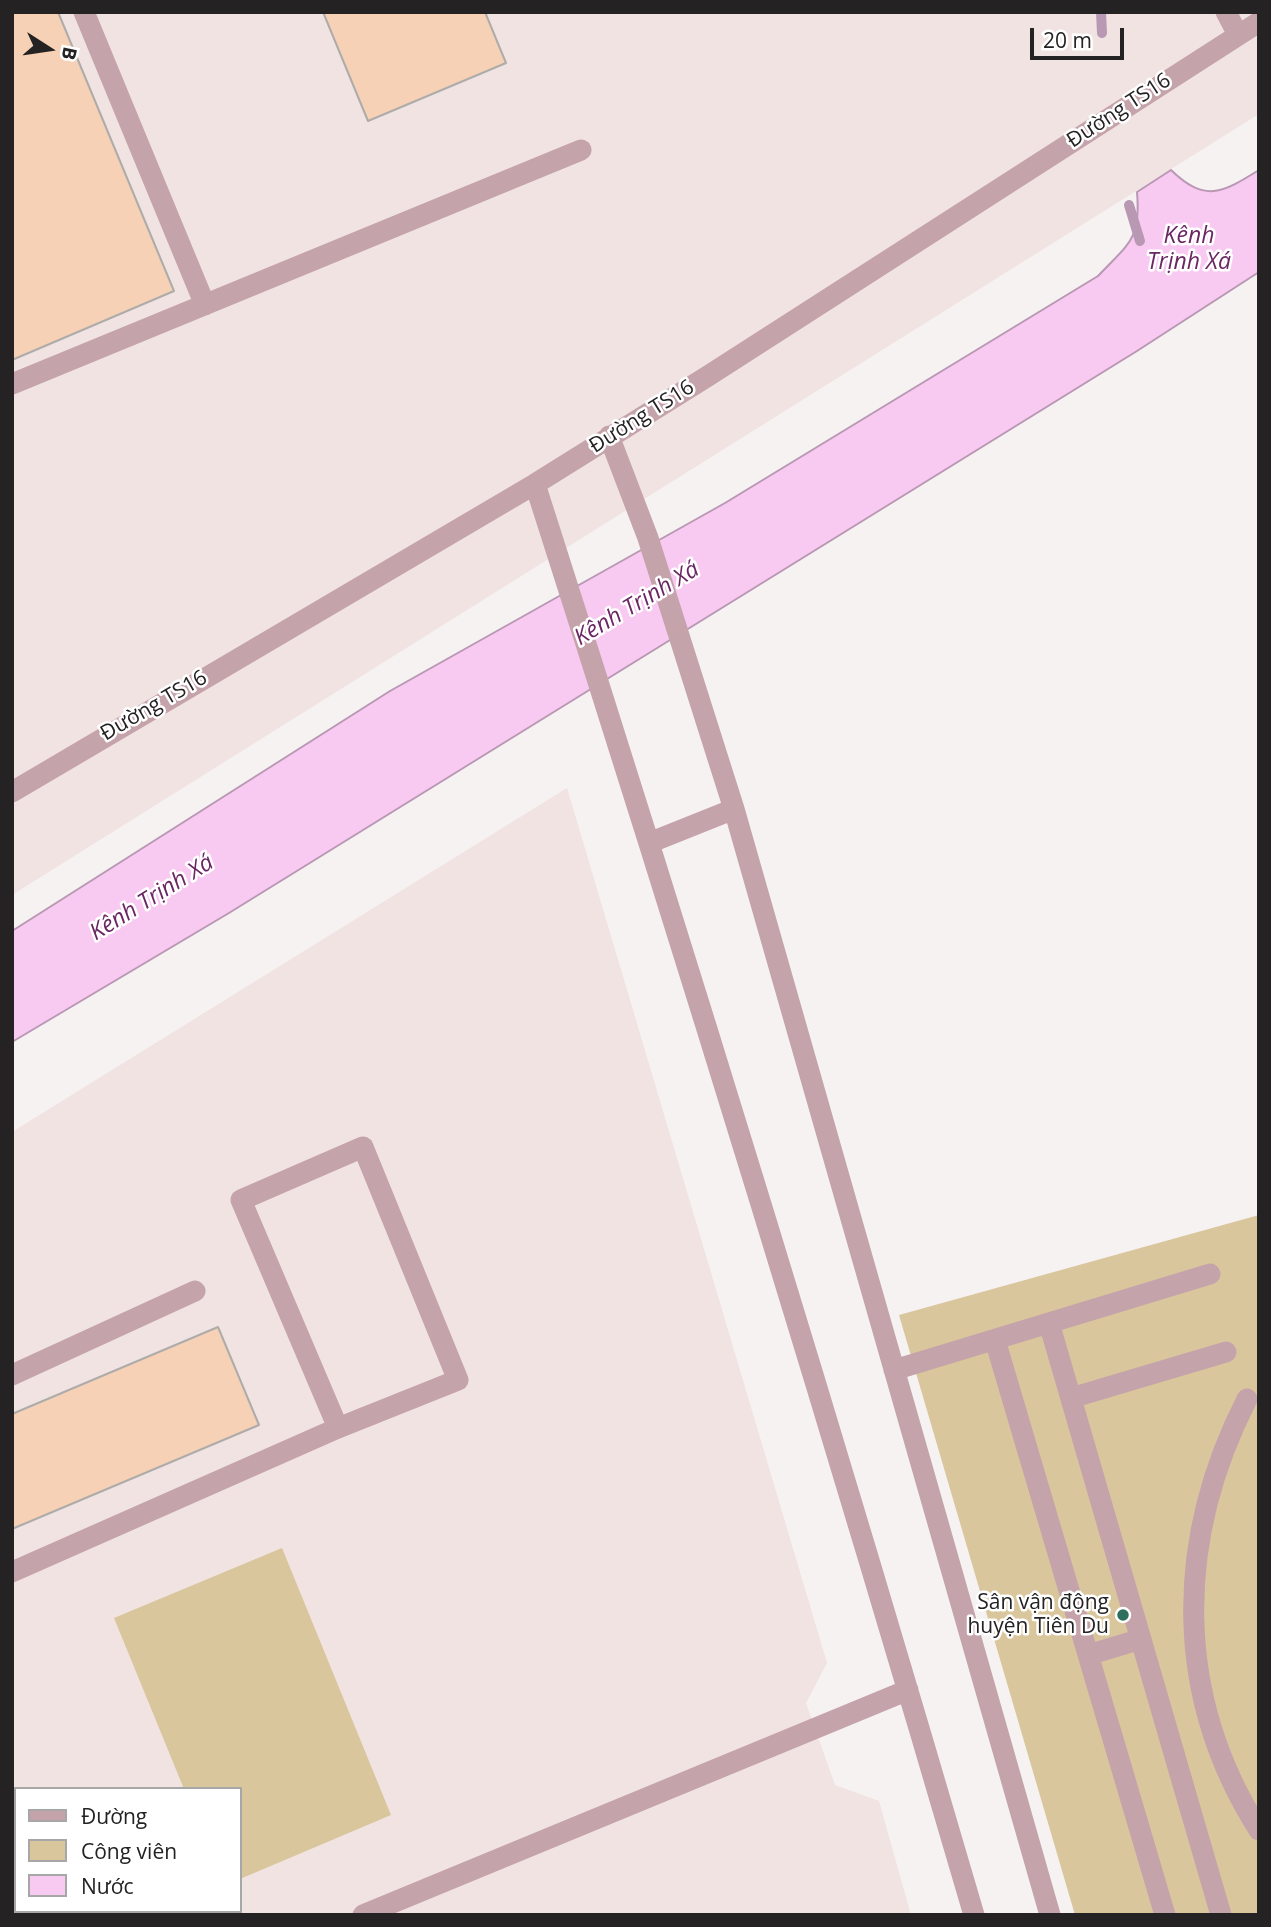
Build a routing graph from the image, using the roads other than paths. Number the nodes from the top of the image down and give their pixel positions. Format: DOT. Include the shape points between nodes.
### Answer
graph roads {
  1 [pos="85,12"];
  2 [pos="1226,12"];
  3 [pos="1259,22"];
  4 [pos="1238,35"];
  5 [pos="581,150"];
  6 [pos="205,305"];
  7 [pos="12,384"];
  8 [pos="609,436"];
  9 [pos="535,484"];
  10 [pos="12,792"];
  11 [pos="734,809"];
  12 [pos="649,843"];
  13 [pos="1210,1274"];
  14 [pos="195,1292"];
  15 [pos="1049,1323"];
  16 [pos="995,1340"];
  17 [pos="1226,1352"];
  18 [pos="894,1370"];
  19 [pos="12,1375"];
  20 [pos="1071,1398"];
  21 [pos="1247,1399"];
  22 [pos="338,1428"];
  23 [pos="12,1572"];
  24 [pos="1141,1639"];
  25 [pos="1088,1655"];
  26 [pos="908,1690"];
  27 [pos="1259,1830"];
  28 [pos="363,1915"];
  29 [pos="974,1915"];
  30 [pos="1050,1915"];
  31 [pos="1164,1915"];
  32 [pos="1221,1915"];
  1 -- 6 [label="street"];
  2 -- 4 [label="street"];
  3 -- 4 [label="street, Đường TS16"];
  4 -- 8 [label="street, Đường TS16"];
  5 -- 6 [label="street"];
  6 -- 7 [label="street"];
  8 -- 9 [label="street, Đường TS16"];
  8 -- 11 [label="street" via="648,538"];
  9 -- 10 [label="street, Đường TS16"];
  9 -- 12 [label="street"];
  11 -- 12 [label="street"];
  11 -- 18 [label="street"];
  12 -- 26 [label="street"];
  13 -- 15 [label="street"];
  14 -- 19 [label="street"];
  15 -- 16 [label="street"];
  15 -- 20 [label="street"];
  16 -- 18 [label="street"];
  16 -- 25 [label="street"];
  17 -- 20 [label="street"];
  18 -- 30 [label="street"];
  20 -- 24 [label="street"];
  21 -- 27 [label="street" via="1217,1470 1203,1520 1193,1622 1195,1662 1209,1718 1242,1804"];
  22 -- 22 [label="street" via="458,1380 363,1147 240,1199"];
  22 -- 23 [label="street"];
  24 -- 25 [label="street"];
  24 -- 32 [label="street"];
  25 -- 31 [label="street"];
  26 -- 28 [label="street"];
  26 -- 29 [label="street"];
}
